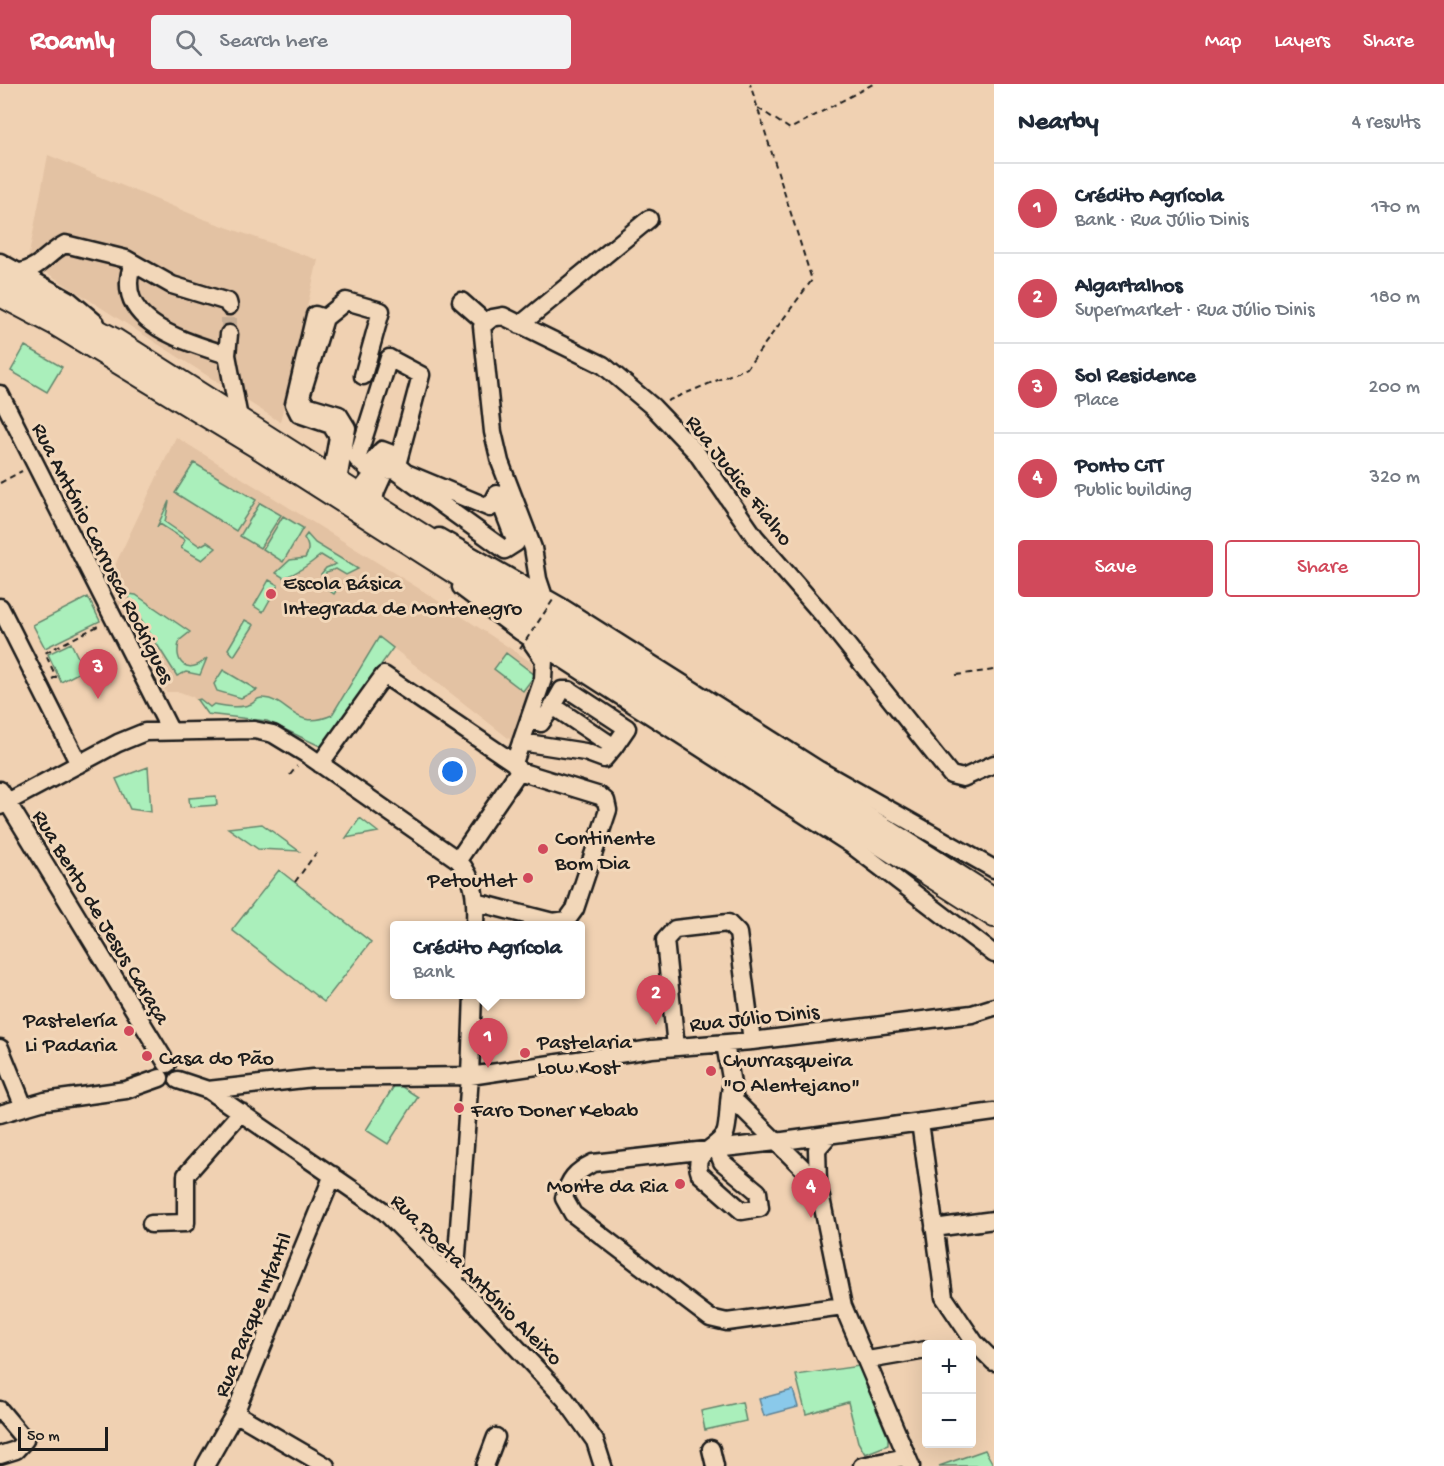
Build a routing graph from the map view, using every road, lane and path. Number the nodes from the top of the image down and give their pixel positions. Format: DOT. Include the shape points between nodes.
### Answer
graph roads {
  1 [pos="750,84"];
  2 [pos="873,84"];
  3 [pos="758,108"];
  4 [pos="649,219"];
  5 [pos="0,262"];
  6 [pos="133,263"];
  7 [pos="21,272"];
  8 [pos="0,277"];
  9 [pos="0,296"];
  10 [pos="461,301"];
  11 [pos="229,306"];
  12 [pos="486,322"];
  13 [pos="520,325"];
  14 [pos="229,334"];
  15 [pos="115,339"];
  16 [pos="226,355"];
  17 [pos="363,376"];
  18 [pos="0,394"];
  19 [pos="653,407"];
  20 [pos="239,418"];
  21 [pos="36,465"];
  22 [pos="335,479"];
  23 [pos="0,483"];
  24 [pos="372,507"];
  25 [pos="535,560"];
  26 [pos="510,577"];
  27 [pos="549,597"];
  28 [pos="0,607"];
  29 [pos="113,618"];
  30 [pos="520,640"];
  31 [pos="576,667"];
  32 [pos="994,670"];
  33 [pos="956,675"];
  34 [pos="543,679"];
  35 [pos="40,686"];
  36 [pos="586,702"];
  37 [pos="553,706"];
  38 [pos="529,719"];
  39 [pos="574,720"];
  40 [pos="170,730"];
  41 [pos="521,742"];
  42 [pos="556,747"];
  43 [pos="614,747"];
  44 [pos="79,764"];
  45 [pos="320,764"];
  46 [pos="994,765"];
  47 [pos="516,767"];
  48 [pos="2,799"];
  49 [pos="316,853"];
  50 [pos="458,860"];
  51 [pos="994,869"];
  52 [pos="296,882"];
  53 [pos="994,898"];
  54 [pos="476,902"];
  55 [pos="994,917"];
  56 [pos="475,921"];
  57 [pos="549,921"];
  58 [pos="560,921"];
  59 [pos="994,954"];
  60 [pos="994,993"];
  61 [pos="473,999"];
  62 [pos="994,1007"];
  63 [pos="947,1017"];
  64 [pos="752,1041"];
  65 [pos="725,1044"];
  66 [pos="676,1047"];
  67 [pos="0,1048"];
  68 [pos="164,1071"];
  69 [pos="470,1076"];
  70 [pos="731,1087"];
  71 [pos="208,1090"];
  72 [pos="24,1107"];
  73 [pos="237,1109"];
  74 [pos="994,1112"];
  75 [pos="0,1114"];
  76 [pos="747,1115"];
  77 [pos="920,1122"];
  78 [pos="829,1135"];
  79 [pos="776,1142"];
  80 [pos="741,1146"];
  81 [pos="715,1154"];
  82 [pos="333,1175"];
  83 [pos="818,1183"];
  84 [pos="994,1220"];
  85 [pos="151,1224"];
  86 [pos="934,1228"];
  87 [pos="455,1282"];
  88 [pos="843,1306"];
  89 [pos="967,1340"];
  90 [pos="976,1348"];
  91 [pos="922,1351"];
  92 [pos="868,1360"];
  93 [pos="994,1362"];
  94 [pos="0,1410"];
  95 [pos="235,1413"];
  96 [pos="496,1437"];
  97 [pos="0,1455"];
  98 [pos="908,1462"];
  99 [pos="205,1466"];
  100 [pos="324,1466"];
  101 [pos="485,1466"];
  102 [pos="603,1466"];
  103 [pos="862,1466"];
  1 -- 3 [label="path"];
  2 -- 3 [label="path" via="790,129"];
  3 -- 19 [label="path" via="812,280 747,368"];
  4 -- 13 [label="street"];
  5 -- 7 [label="street"];
  6 -- 7 [label="street" via="65,244 38,266"];
  6 -- 11 [label="street" via="172,285 228,302"];
  6 -- 16 [label="street" via="128,276 138,314 184,342"];
  7 -- 15 [label="street" via="70,301"];
  8 -- 15 [label="main road"];
  9 -- 24 [label="main road"];
  10 -- 12 [label="street"];
  12 -- 13 [label="street, Rua Judice Fialho" via="503,316"];
  12 -- 25 [label="street" via="482,326 493,432"];
  13 -- 19 [label="street, Rua Judice Fialho" via="603,365"];
  14 -- 16 [label="street"];
  15 -- 20 [label="main road"];
  16 -- 20 [label="street"];
  17 -- 22 [label="street" via="381,311 346,301 324,318 301,396 306,405 339,415 347,428"];
  18 -- 21 [label="street, Rua António Carrusca Rodrigues"];
  19 -- 46 [label="street, Rua Judice Fialho" via="696,452 755,537 951,775 963,778"];
  20 -- 22 [label="main road"];
  21 -- 23 [label="path"];
  21 -- 29 [label="street, Rua António Carrusca Rodrigues"];
  22 -- 24 [label="main road"];
  24 -- 24 [label="street" via="385,471 394,470 505,550 516,543 497,494 490,507 406,473 397,465 422,375 389,358 357,459 367,468 382,450 390,453"];
  24 -- 26 [label="street" via="459,546"];
  24 -- 30 [label="street"];
  24 -- 53 [label="main road"];
  24 -- 55 [label="main road"];
  25 -- 26 [label="street" via="526,573"];
  25 -- 27 [label="street"];
  26 -- 27 [label="street"];
  27 -- 30 [label="path, bridge"];
  27 -- 51 [label="street" via="819,770"];
  28 -- 35 [label="street"];
  29 -- 35 [label="path" via="45,653 56,678"];
  29 -- 40 [label="street, Rua António Carrusca Rodrigues"];
  30 -- 31 [label="street"];
  30 -- 34 [label="street" via="544,660"];
  31 -- 34 [label="street" via="560,667"];
  31 -- 59 [label="street" via="850,844"];
  32 -- 33 [label="path"];
  34 -- 38 [label="street"];
  35 -- 44 [label="street"];
  36 -- 37 [label="street" via="569,690 562,690"];
  36 -- 39 [label="street"];
  36 -- 43 [label="street" via="627,728"];
  37 -- 38 [label="street" via="541,723"];
  37 -- 39 [label="street"];
  38 -- 41 [label="street"];
  39 -- 42 [label="street"];
  39 -- 43 [label="street"];
  40 -- 44 [label="street" via="145,732"];
  40 -- 45 [label="street" via="239,729 273,734"];
  41 -- 42 [label="street"];
  41 -- 47 [label="street"];
  42 -- 43 [label="street" via="604,759"];
  44 -- 48 [label="street"];
  45 -- 47 [label="street" via="384,675"];
  45 -- 50 [label="street"];
  47 -- 50 [label="street"];
  47 -- 58 [label="street" via="600,795 606,801 608,810 575,909 567,920"];
  48 -- 68 [label="street, Rua Bento de Jesus Caraça"];
  49 -- 52 [label="path"];
  50 -- 54 [label="street" via="468,872"];
  54 -- 56 [label="street"];
  54 -- 57 [label="street"];
  60 -- 63 [label="street, Rua Júlio Dinis"];
  61 -- 69 [label="street"];
  62 -- 63 [label="street, Rua Júlio Dinis"];
  63 -- 64 [label="street, Rua Júlio Dinis"];
  64 -- 65 [label="street, Rua Júlio Dinis"];
  64 -- 66 [label="street" via="738,933 728,923 675,929 665,940"];
  65 -- 66 [label="street, Rua Júlio Dinis"];
  65 -- 70 [label="street"];
  66 -- 69 [label="street, Rua Júlio Dinis"];
  67 -- 72 [label="street"];
  68 -- 71 [label="street, Rua Bento de Jesus Caraça" via="177,1067 178,1080"];
  68 -- 72 [label="street" via="126,1090"];
  69 -- 71 [label="street, Rua Júlio Dinis" via="313,1078"];
  69 -- 87 [label="street"];
  70 -- 76 [label="street" via="735,1101"];
  70 -- 81 [label="street" via="724,1134"];
  71 -- 73 [label="street, Rua Poeta António Aleixo"];
  72 -- 75 [label="street"];
  73 -- 82 [label="street, Rua Poeta António Aleixo"];
  73 -- 85 [label="street" via="186,1175 186,1223"];
  74 -- 77 [label="street"];
  76 -- 79 [label="street"];
  76 -- 80 [label="street" via="750,1130"];
  77 -- 78 [label="street"];
  77 -- 86 [label="street"];
  78 -- 79 [label="street"];
  78 -- 83 [label="street" via="817,1149"];
  79 -- 80 [label="street"];
  79 -- 83 [label="street"];
  80 -- 81 [label="street"];
  81 -- 81 [label="street" via="699,1157 697,1165 706,1179 742,1211 760,1208 758,1192"];
  81 -- 88 [label="street" via="593,1163 568,1180 564,1198 573,1214 710,1318 727,1322"];
  82 -- 87 [label="street, Rua Poeta António Aleixo" via="385,1212"];
  82 -- 95 [label="street, Rua Parque Infantil"];
  83 -- 88 [label="street"];
  84 -- 86 [label="street"];
  86 -- 89 [label="street" via="944,1297"];
  87 -- 102 [label="street, Rua Poeta António Aleixo" via="565,1399 595,1441"];
  88 -- 92 [label="street"];
  90 -- 93 [label="street"];
  91 -- 92 [label="street"];
  92 -- 98 [label="street"];
  94 -- 97 [label="street" via="25,1440 16,1450"];
  95 -- 99 [label="street, Rua Parque Infantil"];
  95 -- 100 [label="street"];
  96 -- 101 [label="street"];
  98 -- 103 [label="street"];
}
